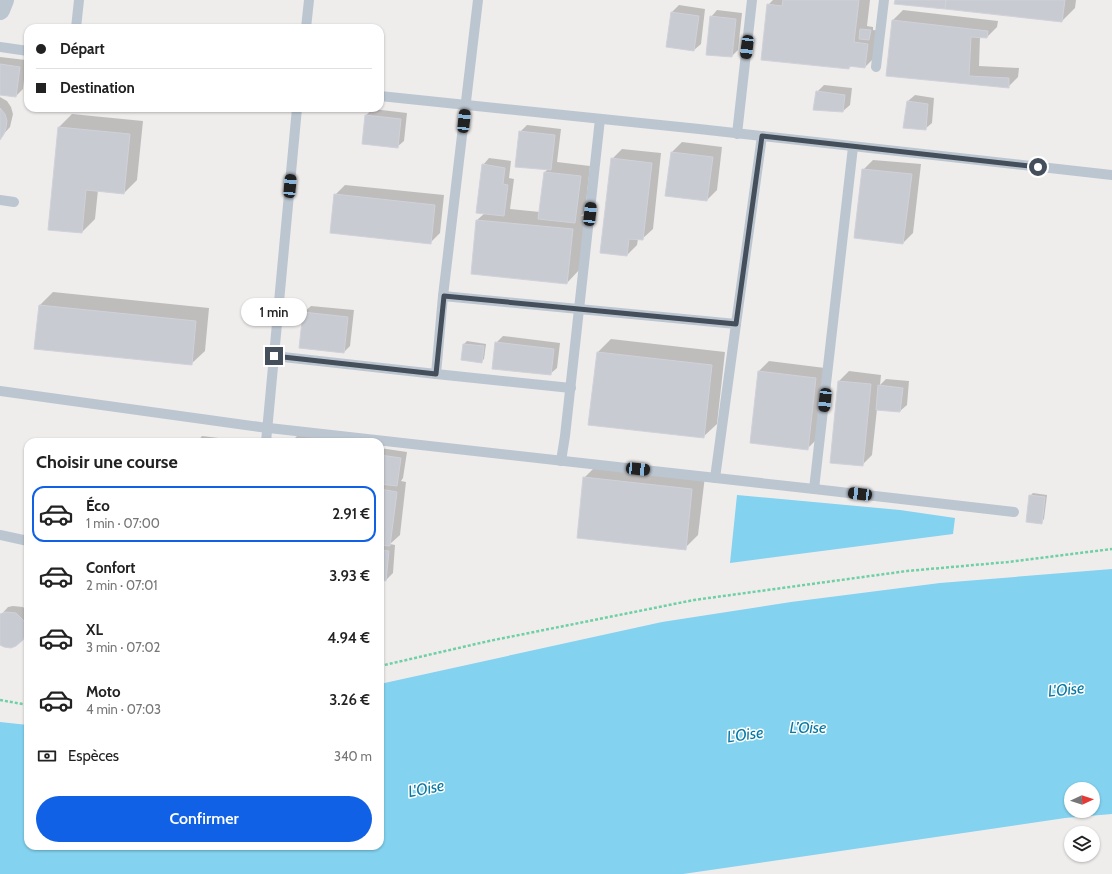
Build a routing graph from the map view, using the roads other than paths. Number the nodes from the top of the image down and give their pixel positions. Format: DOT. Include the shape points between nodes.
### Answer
graph roads {
  1 [pos="4,0"];
  2 [pos="79,0"];
  3 [pos="309,0"];
  4 [pos="478,0"];
  5 [pos="752,0"];
  6 [pos="884,0"];
  7 [pos="0,10"];
  8 [pos="76,24"];
  9 [pos="306,24"];
  10 [pos="0,47"];
  11 [pos="24,50"];
  12 [pos="876,66"];
  13 [pos="384,96"];
  14 [pos="466,105"];
  15 [pos="297,112"];
  16 [pos="600,119"];
  17 [pos="737,134"];
  18 [pos="762,136"];
  19 [pos="853,147"];
  20 [pos="1112,175"];
  21 [pos="0,200"];
  22 [pos="14,202"];
  23 [pos="444,296"];
  24 [pos="580,309"];
  25 [pos="736,324"];
  26 [pos="274,356"];
  27 [pos="436,374"];
  28 [pos="571,388"];
  29 [pos="0,391"];
  30 [pos="267,428"];
  31 [pos="266,438"];
  32 [pos="356,438"];
  33 [pos="384,441"];
  34 [pos="561,461"];
  35 [pos="715,478"];
  36 [pos="814,488"];
  37 [pos="1014,512"];
  38 [pos="0,534"];
  39 [pos="24,540"];
  1 -- 7 [label="street"];
  2 -- 8 [label="lane"];
  3 -- 9 [label="lane"];
  4 -- 14 [label="lane"];
  5 -- 17 [label="lane"];
  6 -- 12 [label="lane"];
  10 -- 11 [label="lane"];
  13 -- 14 [label="lane"];
  14 -- 16 [label="lane"];
  14 -- 23 [label="lane"];
  15 -- 26 [label="lane"];
  16 -- 17 [label="lane"];
  16 -- 24 [label="lane"];
  17 -- 18 [label="lane"];
  18 -- 19 [label="lane"];
  18 -- 25 [label="lane"];
  19 -- 20 [label="lane"];
  19 -- 36 [label="lane"];
  21 -- 22 [label="lane"];
  23 -- 24 [label="lane"];
  23 -- 27 [label="lane"];
  24 -- 25 [label="lane"];
  24 -- 28 [label="lane"];
  25 -- 35 [label="lane"];
  26 -- 27 [label="lane"];
  26 -- 30 [label="lane"];
  27 -- 28 [label="lane"];
  28 -- 34 [label="lane"];
  29 -- 30 [label="lane"];
  30 -- 31 [label="lane"];
  30 -- 32 [label="lane"];
  33 -- 34 [label="lane"];
  34 -- 35 [label="lane"];
  35 -- 36 [label="lane"];
  36 -- 37 [label="lane"];
  38 -- 39 [label="lane"];
}
